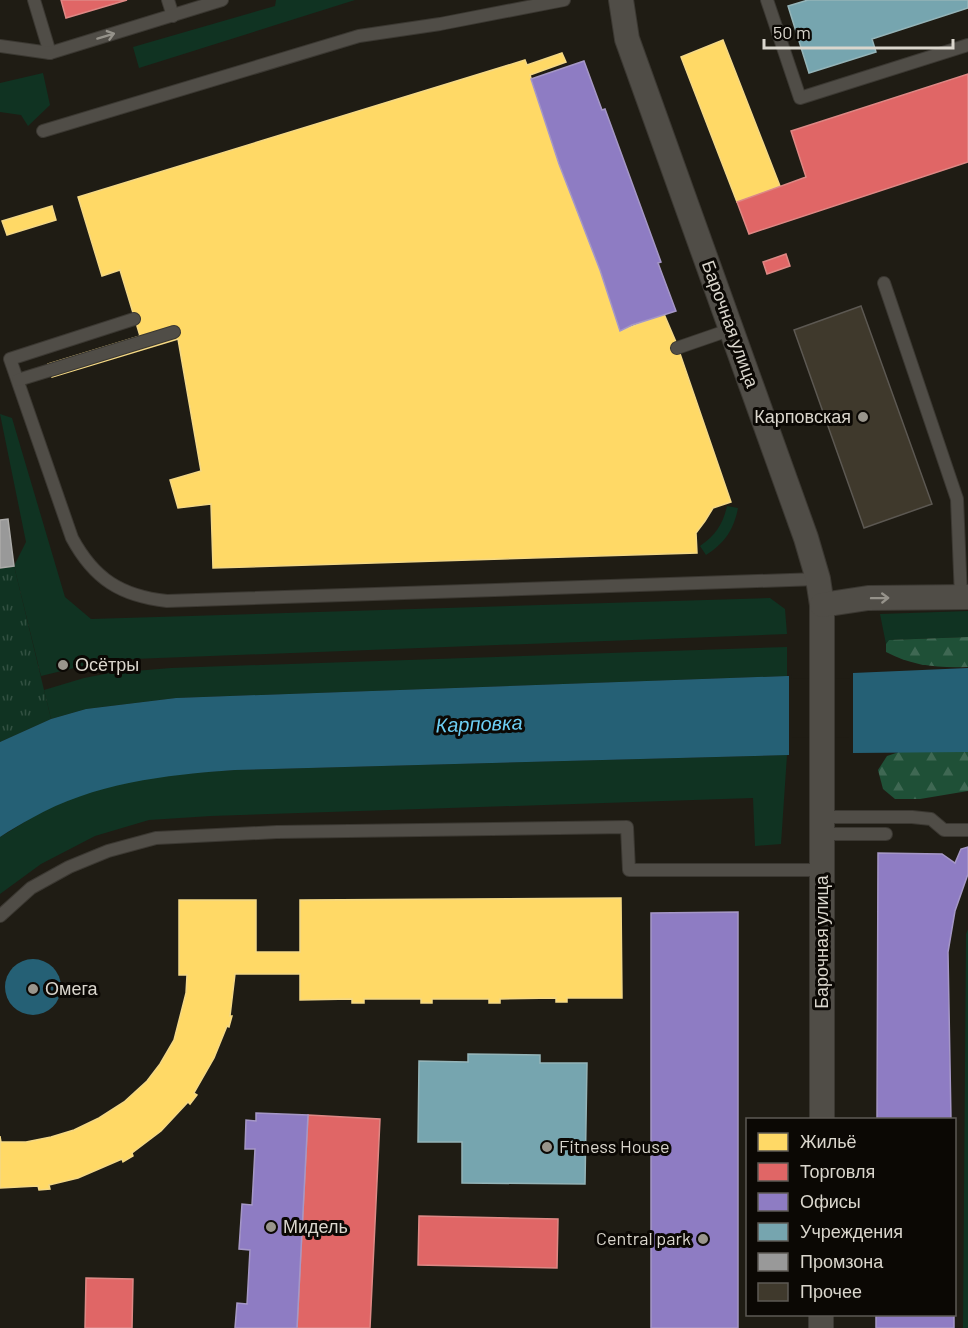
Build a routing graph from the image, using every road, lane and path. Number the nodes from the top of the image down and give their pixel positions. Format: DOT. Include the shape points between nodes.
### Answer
graph roads {
  1 [pos="34,0"];
  2 [pos="168,0"];
  3 [pos="222,0"];
  4 [pos="564,0"];
  5 [pos="621,0"];
  6 [pos="767,0"];
  7 [pos="173,16"];
  8 [pos="968,45"];
  9 [pos="0,46"];
  10 [pos="51,53"];
  11 [pos="43,131"];
  12 [pos="884,283"];
  13 [pos="134,319"];
  14 [pos="732,329"];
  15 [pos="174,332"];
  16 [pos="677,348"];
  17 [pos="18,380"];
  18 [pos="818,579"];
  19 [pos="964,597"];
  20 [pos="822,605"];
  21 [pos="822,826"];
  22 [pos="968,830"];
  23 [pos="886,834"];
  24 [pos="822,870"];
  25 [pos="0,916"];
  26 [pos="822,1118"];
  1 -- 10 [label="lane"];
  2 -- 7 [label="lane"];
  3 -- 7 [label="lane"];
  4 -- 11 [label="lane" via="359,36"];
  5 -- 14 [label="street, Барочная улица" via="627,39"];
  6 -- 8 [label="lane" via="800,98"];
  10 -- 7 [label="lane, one-way"];
  9 -- 10 [label="lane"];
  12 -- 19 [label="lane" via="957,499"];
  13 -- 17 [label="lane" via="10,359"];
  14 -- 16 [label="lane"];
  14 -- 18 [label="street, Барочная улица"];
  15 -- 17 [label="lane"];
  17 -- 18 [label="lane" via="81,555 108,582 146,598 167,601"];
  18 -- 20 [label="street, Барочная улица"];
  20 -- 19 [label="street, one-way" via="868,598"];
  20 -- 21 [label="street, Барочная улица"];
  21 -- 22 [label="lane" via="912,817 931,819 944,830"];
  21 -- 23 [label="lane"];
  21 -- 24 [label="street, Барочная улица"];
  24 -- 25 [label="lane" via="629,870 627,827 277,832 156,838 69,867 31,888"];
  24 -- 26 [label="street, Барочная улица"];
}
